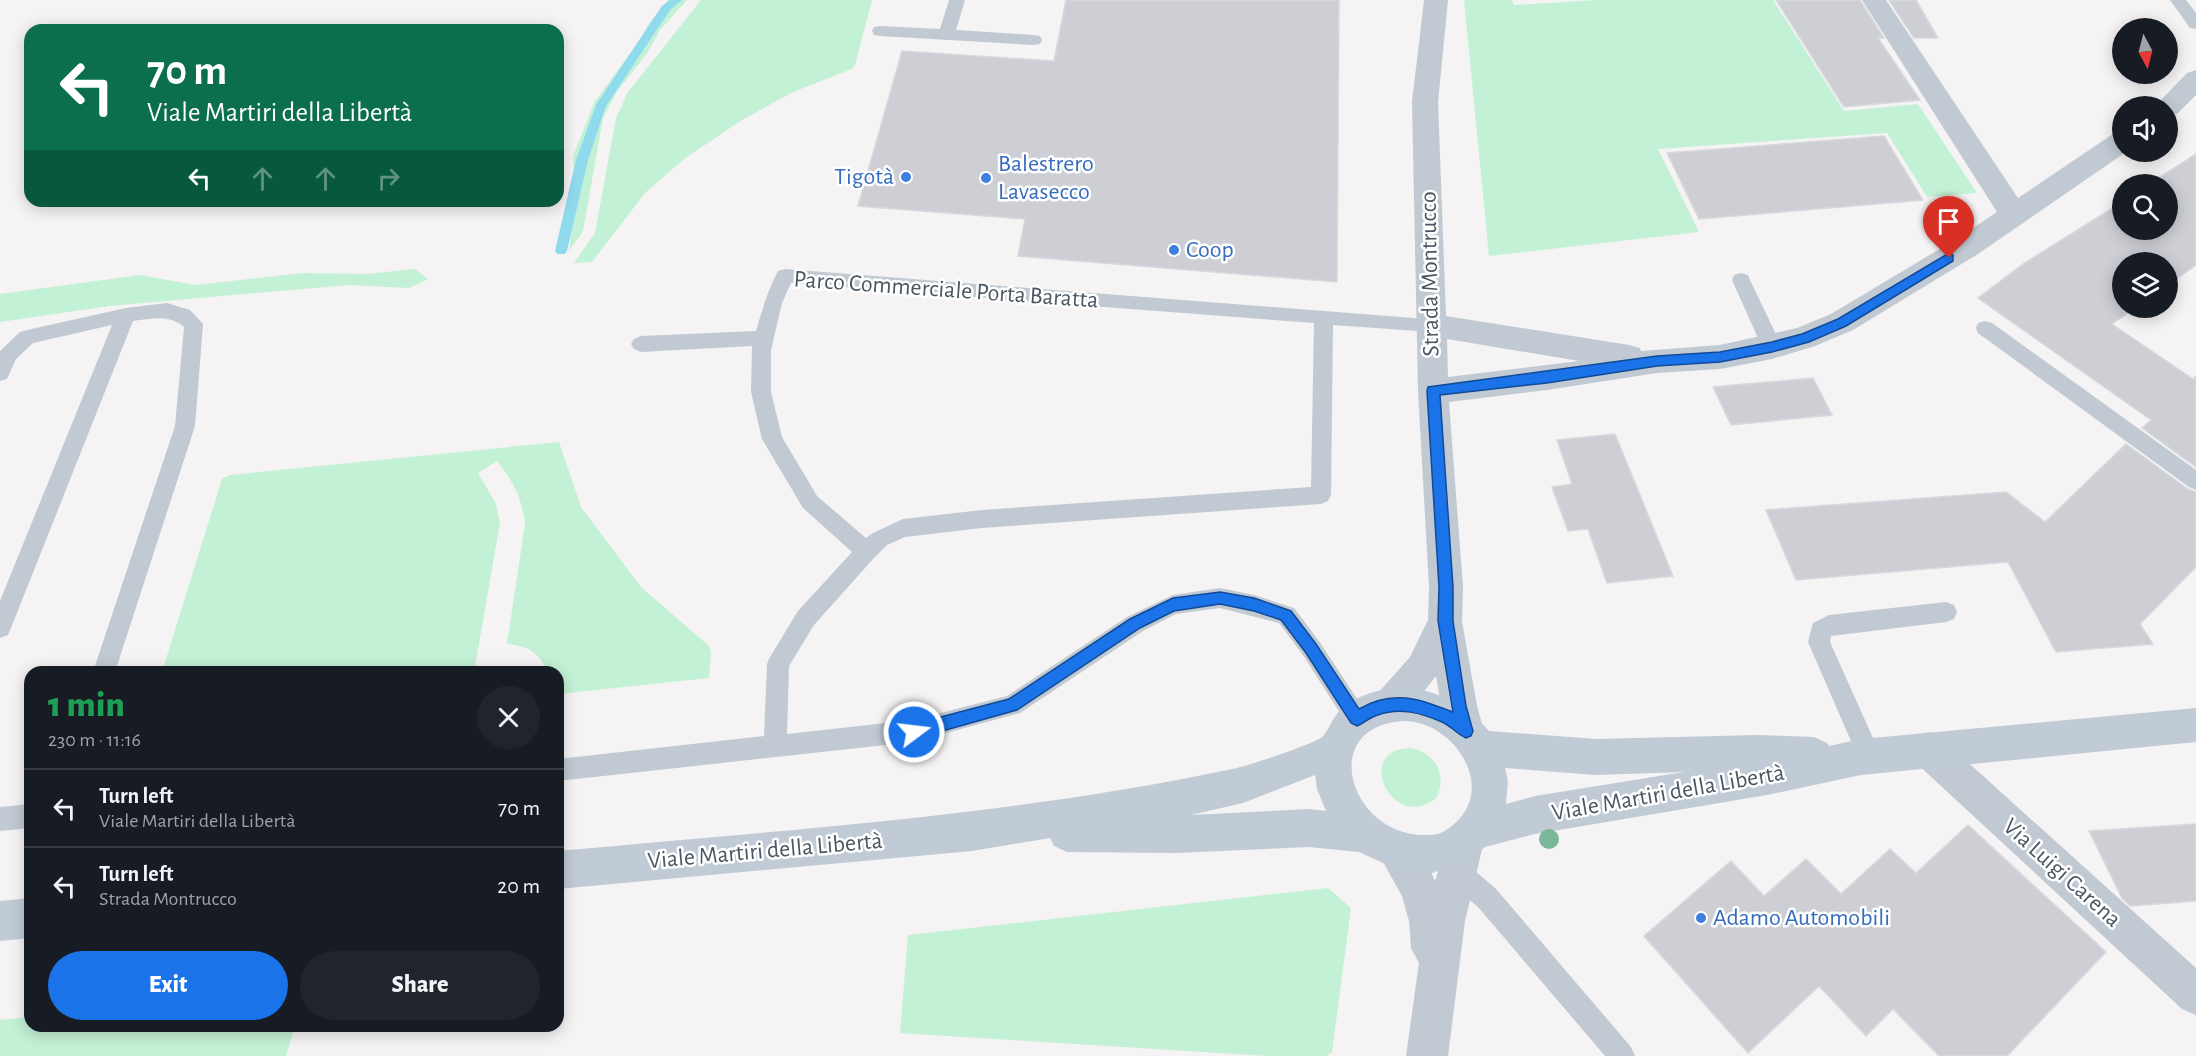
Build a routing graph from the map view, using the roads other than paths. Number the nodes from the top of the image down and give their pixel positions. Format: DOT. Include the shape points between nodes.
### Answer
graph roads {
  1 [pos="957,0"];
  2 [pos="1436,0"];
  3 [pos="1874,0"];
  4 [pos="2178,0"];
  5 [pos="2196,24"];
  6 [pos="880,31"];
  7 [pos="946,35"];
  8 [pos="1034,40"];
  9 [pos="2196,79"];
  10 [pos="2178,98"];
  11 [pos="2112,148"];
  12 [pos="2014,215"];
  13 [pos="1741,280"];
  14 [pos="126,315"];
  15 [pos="1324,317"];
  16 [pos="1432,325"];
  17 [pos="1985,328"];
  18 [pos="763,338"];
  19 [pos="641,344"];
  20 [pos="1772,347"];
  21 [pos="1657,361"];
  22 [pos="0,373"];
  23 [pos="1433,391"];
  24 [pos="2196,481"];
  25 [pos="866,551"];
  26 [pos="1946,612"];
  27 [pos="1445,621"];
  28 [pos="0,628"];
  29 [pos="106,666"];
  30 [pos="1391,705"];
  31 [pos="1357,718"];
  32 [pos="2196,725"];
  33 [pos="1472,739"];
  34 [pos="775,747"];
  35 [pos="1335,750"];
  36 [pos="1928,750"];
  37 [pos="1865,756"];
  38 [pos="564,769"];
  39 [pos="24,817"];
  40 [pos="0,819"];
  41 [pos="972,832"];
  42 [pos="1362,833"];
  43 [pos="1445,850"];
  44 [pos="564,869"];
  45 [pos="24,919"];
  46 [pos="0,921"];
  47 [pos="2196,995"];
  48 [pos="1432,1004"];
  49 [pos="1427,1056"];
  50 [pos="1622,1056"];
  1 -- 7 [label="lane"];
  2 -- 16 [label="street, Strada Montrucco" via="1425,102"];
  3 -- 12 [label="street"];
  4 -- 5 [label="lane"];
  6 -- 7 [label="lane"];
  7 -- 8 [label="lane"];
  9 -- 10 [label="street"];
  11 -- 12 [label="street"];
  12 -- 20 [label="street" via="1842,322"];
  13 -- 20 [label="lane"];
  14 -- 22 [label="lane" via="27,337 8,354"];
  14 -- 28 [label="lane"];
  14 -- 29 [label="lane" via="167,310 183,315 194,324 192,368 185,426"];
  15 -- 16 [label="lane, Parco Commerciale Porta Baratta"];
  15 -- 18 [label="lane, Parco Commerciale Porta Baratta" via="785,276"];
  15 -- 25 [label="lane" via="1321,495 903,528"];
  16 -- 21 [label="street"];
  16 -- 23 [label="street, Strada Montrucco"];
  17 -- 24 [label="lane"];
  18 -- 19 [label="lane"];
  18 -- 25 [label="lane, Parco Commerciale Porta Baratta" via="761,392 772,439 810,502"];
  20 -- 21 [label="street" via="1720,357"];
  21 -- 23 [label="street"];
  23 -- 27 [label="street, Strada Montrucco"];
  25 -- 34 [label="lane" via="806,618 778,664"];
  26 -- 37 [label="lane" via="1829,625 1821,630 1819,642"];
  27 -- 30 [label="street, Strada Montrucco" via="1422,669"];
  27 -- 33 [label="street, Strada Montrucco" via="1459,706"];
  30 -- 31 [label="main road"];
  30 -- 33 [label="main road" via="1431,709 1450,717"];
  31 -- 34 [label="lane" via="1286,615 1220,598 1173,605 1135,624 1012,705 914,732"];
  31 -- 35 [label="main road"];
  32 -- 36 [label="main road, Viale Martiri della Libertà"];
  33 -- 37 [label="main road, Viale Martiri della Libertà" via="1596,757 1757,753"];
  33 -- 43 [label="main road" via="1488,769 1491,791 1487,813"];
  34 -- 38 [label="lane"];
  35 -- 41 [label="main road, Viale Martiri della Libertà" via="1243,785 1169,801"];
  35 -- 42 [label="main road, Viale Martiri della Libertà" via="1336,793"];
  36 -- 37 [label="main road, Viale Martiri della Libertà"];
  36 -- 47 [label="street, Via Luigi Carena"];
  37 -- 43 [label="main road, Viale Martiri della Libertà" via="1767,777 1535,815"];
  39 -- 40 [label="lane"];
  41 -- 42 [label="main road, Viale Martiri della Libertà" via="1176,834 1309,828"];
  41 -- 44 [label="main road, Viale Martiri della Libertà"];
  42 -- 43 [label="main road, Viale Martiri della Libertà" via="1383,847"];
  43 -- 48 [label="street" via="1441,942"];
  43 -- 48 [label="street" via="1409,867 1428,914"];
  43 -- 50 [label="lane"];
  45 -- 46 [label="main road"];
  48 -- 49 [label="street"];
}
